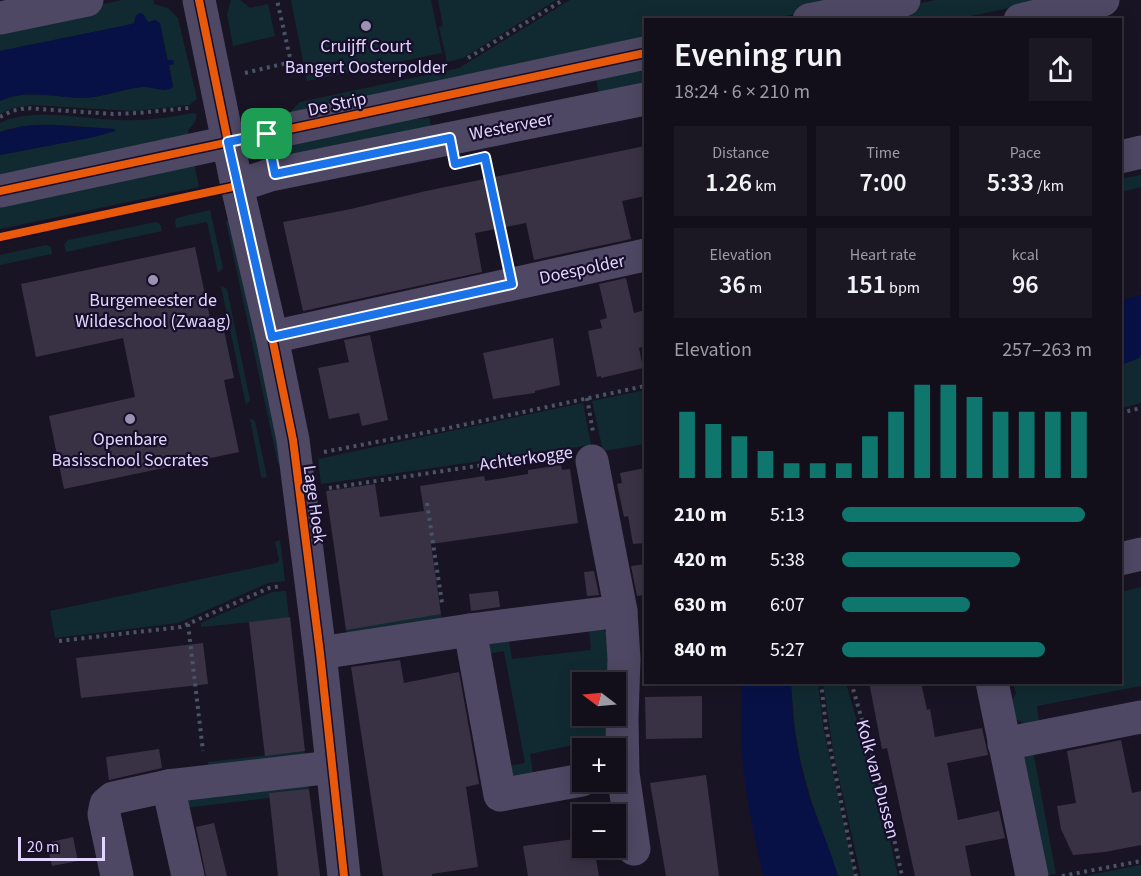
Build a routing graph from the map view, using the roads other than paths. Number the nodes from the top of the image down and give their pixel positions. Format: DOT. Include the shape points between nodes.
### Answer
graph roads {
  1 [pos="87,0"];
  2 [pos="199,0"];
  3 [pos="904,0"];
  4 [pos="1103,0"];
  5 [pos="0,18"];
  6 [pos="818,18"];
  7 [pos="1028,18"];
  8 [pos="644,54"];
  9 [pos="644,99"];
  10 [pos="228,142"];
  11 [pos="1141,152"];
  12 [pos="1122,157"];
  13 [pos="237,186"];
  14 [pos="0,191"];
  15 [pos="644,255"];
  16 [pos="272,337"];
  17 [pos="591,455"];
  18 [pos="1141,554"];
  19 [pos="1122,559"];
  20 [pos="621,611"];
  21 [pos="459,632"];
  22 [pos="320,653"];
  23 [pos="992,684"];
  24 [pos="1141,717"];
  25 [pos="621,738"];
  26 [pos="1004,744"];
  27 [pos="332,767"];
  28 [pos="572,782"];
  29 [pos="168,786"];
  30 [pos="623,792"];
  31 [pos="634,849"];
  32 [pos="117,876"];
  33 [pos="188,876"];
  34 [pos="344,876"];
  35 [pos="1032,876"];
  1 -- 5 [label="street"];
  2 -- 10 [label="street, Lage Hoek"];
  3 -- 6 [label="street"];
  4 -- 7 [label="street"];
  8 -- 10 [label="street, De Strip"];
  9 -- 13 [label="street, Westerveer" via="270,175"];
  10 -- 13 [label="street, Lage Hoek"];
  10 -- 14 [label="street, De Strip"];
  11 -- 12 [label="street"];
  13 -- 16 [label="street, Lage Hoek"];
  15 -- 16 [label="street, Doespolder"];
  16 -- 22 [label="street, Lage Hoek" via="292,440"];
  17 -- 20 [label="street, Achterkogge"];
  18 -- 19 [label="street"];
  20 -- 21 [label="street"];
  20 -- 25 [label="street, Achterkogge" via="624,659"];
  21 -- 22 [label="street"];
  21 -- 28 [label="street" via="490,797"];
  22 -- 27 [label="street, Lage Hoek"];
  23 -- 26 [label="street"];
  24 -- 26 [label="street"];
  26 -- 35 [label="street"];
  27 -- 29 [label="street"];
  27 -- 34 [label="street, Lage Hoek"];
  29 -- 32 [label="street" via="113,798 106,804 104,814"];
  29 -- 33 [label="street"];
  30 -- 31 [label="street, Achterkogge"];
}
